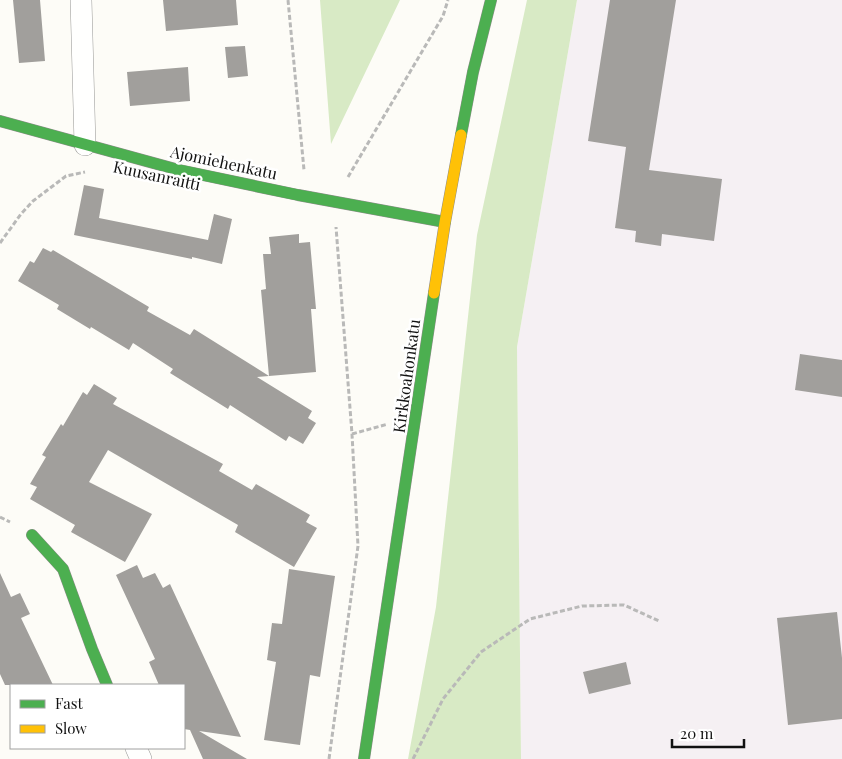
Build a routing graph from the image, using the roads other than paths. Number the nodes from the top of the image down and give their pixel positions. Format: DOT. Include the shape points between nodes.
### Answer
graph roads {
  1 [pos="81,0"];
  2 [pos="491,0"];
  3 [pos="0,121"];
  4 [pos="85,145"];
  5 [pos="445,222"];
  6 [pos="32,535"];
  7 [pos="108,684"];
  8 [pos="364,759"];
  1 -- 4 [label="street"];
  2 -- 5 [label="street, Kirkkoahonkatu" via="473,72"];
  3 -- 4 [label="street, Ajomiehenkatu"];
  4 -- 5 [label="street, Ajomiehenkatu" via="179,170"];
  5 -- 8 [label="street, Kirkkoahonkatu"];
  6 -- 7 [label="street" via="63,569"];
}
